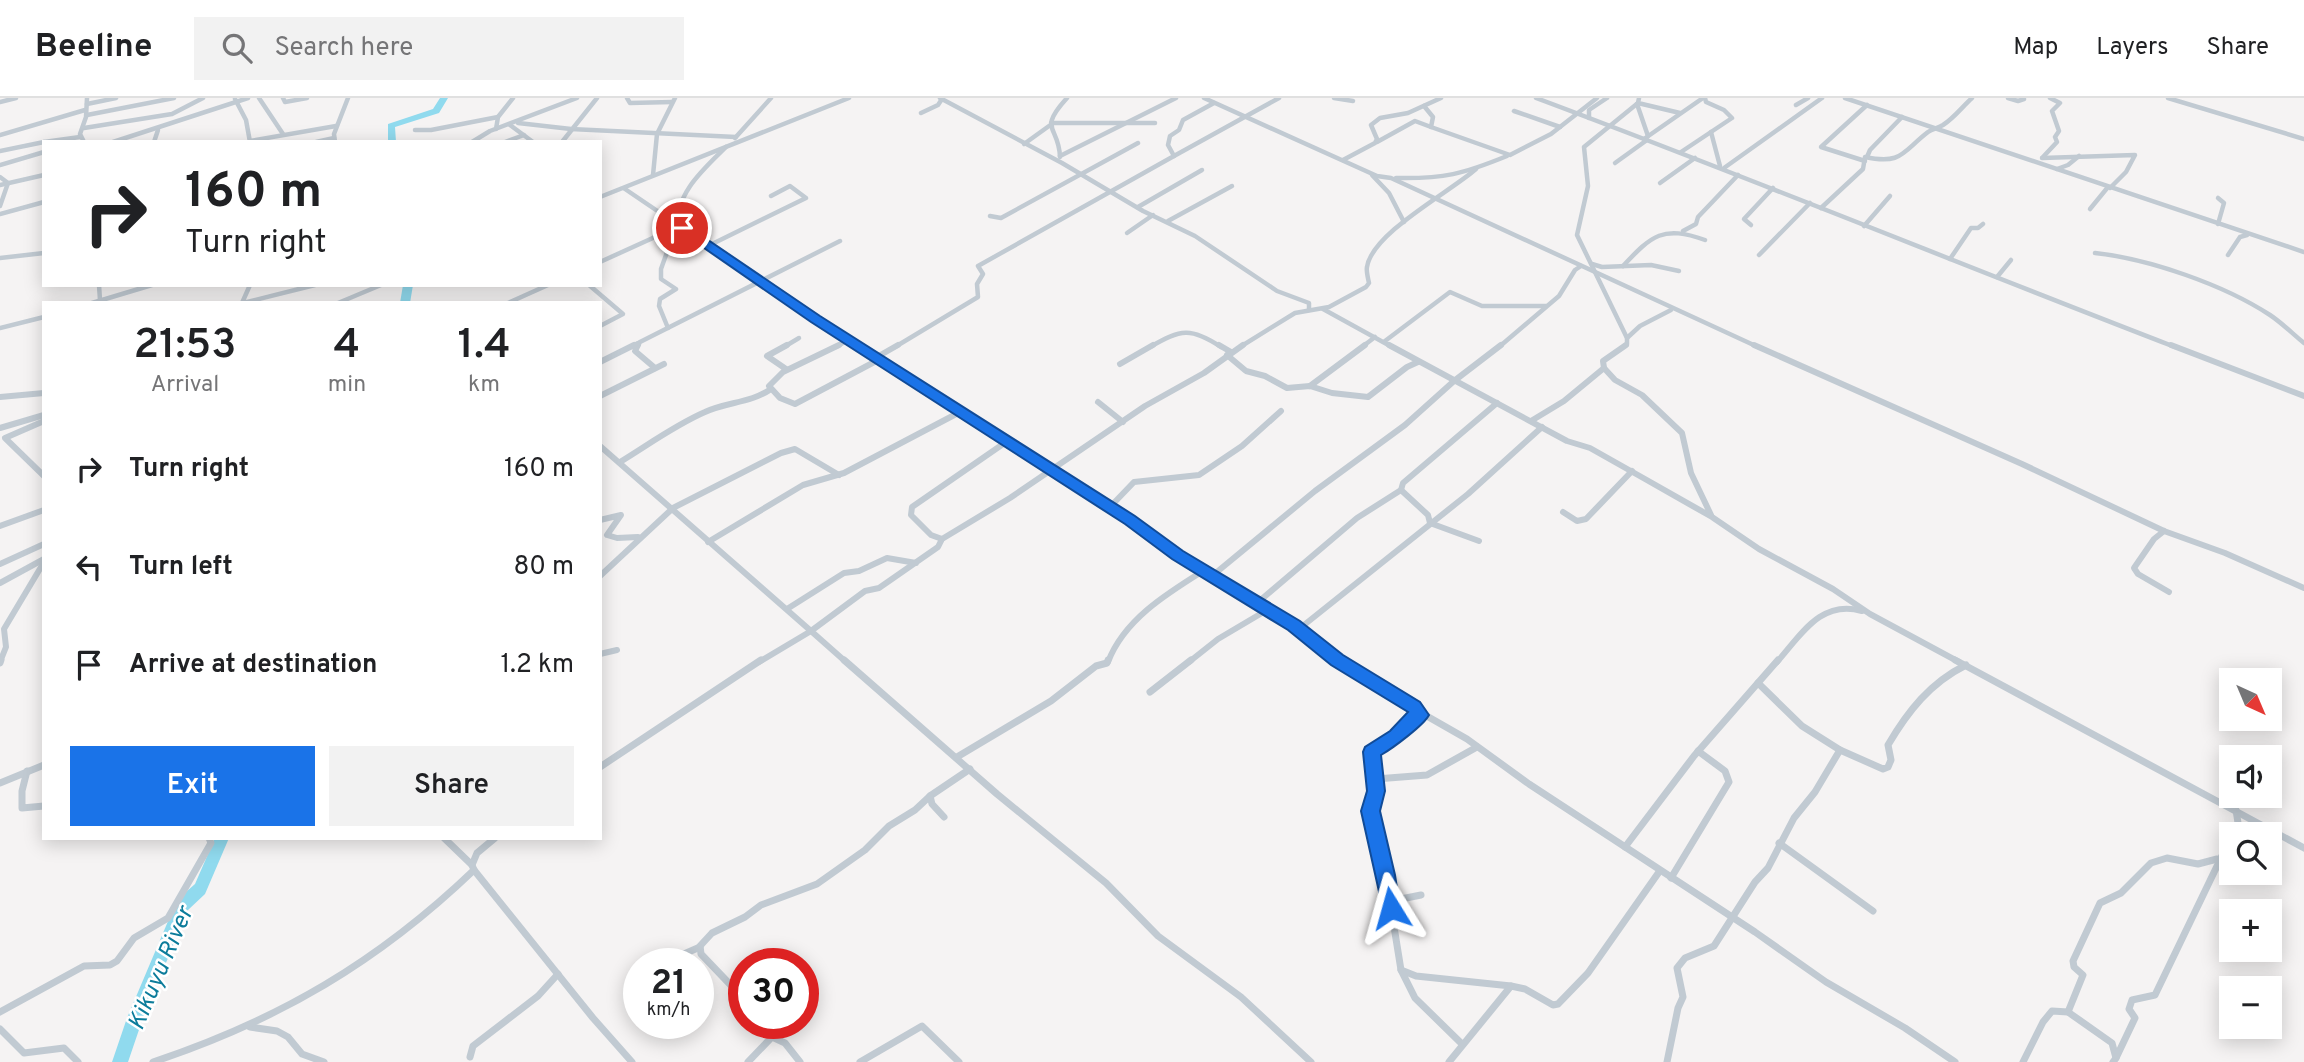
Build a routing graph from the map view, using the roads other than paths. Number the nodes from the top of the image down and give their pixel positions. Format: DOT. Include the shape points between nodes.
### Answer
graph roads {
  1 [pos="16,98"];
  2 [pos="116,98"];
  3 [pos="174,98"];
  4 [pos="203,98"];
  5 [pos="247,98"];
  6 [pos="259,98"];
  7 [pos="282,98"];
  8 [pos="307,98"];
  9 [pos="348,98"];
  10 [pos="513,98"];
  11 [pos="577,98"];
  12 [pos="597,98"];
  13 [pos="627,98"];
  14 [pos="771,98"];
  15 [pos="849,98"];
  16 [pos="941,98"];
  17 [pos="1067,98"];
  18 [pos="1176,98"];
  19 [pos="1204,98"];
  20 [pos="1279,98"];
  21 [pos="1334,98"];
  22 [pos="1441,98"];
  23 [pos="1536,98"];
  24 [pos="1597,98"];
  25 [pos="1607,98"];
  26 [pos="1704,98"];
  27 [pos="1808,98"];
  28 [pos="1822,98"];
  29 [pos="1845,98"];
  30 [pos="1972,98"];
  31 [pos="2008,98"];
  32 [pos="2050,98"];
  33 [pos="2168,98"];
  34 [pos="2024,99"];
  35 [pos="235,100"];
  36 [pos="674,100"];
  37 [pos="1353,101"];
  38 [pos="0,102"];
  39 [pos="1638,102"];
  40 [pos="1214,103"];
  41 [pos="1796,105"];
  42 [pos="1867,105"];
  43 [pos="1424,106"];
  44 [pos="86,107"];
  45 [pos="1514,111"];
  46 [pos="921,113"];
  47 [pos="1576,113"];
  48 [pos="1680,113"];
  49 [pos="172,114"];
  50 [pos="1244,116"];
  51 [pos="498,117"];
  52 [pos="1902,117"];
  53 [pos="1589,118"];
  54 [pos="519,123"];
  55 [pos="1155,123"];
  56 [pos="1544,123"];
  57 [pos="1050,124"];
  58 [pos="510,125"];
  59 [pos="1125,125"];
  60 [pos="1610,125"];
  61 [pos="337,126"];
  62 [pos="1431,127"];
  63 [pos="84,128"];
  64 [pos="159,128"];
  65 [pos="1560,128"];
  66 [pos="572,129"];
  67 [pos="415,130"];
  68 [pos="496,130"];
  69 [pos="1938,130"];
  70 [pos="1711,132"];
  71 [pos="655,133"];
  72 [pos="283,134"];
  73 [pos="1551,134"];
  74 [pos="0,135"];
  75 [pos="524,135"];
  76 [pos="736,137"];
  77 [pos="1646,138"];
  78 [pos="2304,139"];
  79 [pos="81,140"];
  80 [pos="120,140"];
  81 [pos="155,140"];
  82 [pos="250,140"];
  83 [pos="255,140"];
  84 [pos="335,140"];
  85 [pos="476,140"];
  86 [pos="511,140"];
  87 [pos="530,140"];
  88 [pos="564,140"];
  89 [pos="42,142"];
  90 [pos="1139,143"];
  91 [pos="1375,143"];
  92 [pos="730,144"];
  93 [pos="1024,144"];
  94 [pos="0,151"];
  95 [pos="1681,152"];
  96 [pos="42,153"];
  97 [pos="1510,155"];
  98 [pos="1174,156"];
  99 [pos="2078,156"];
  100 [pos="1058,158"];
  101 [pos="1695,158"];
  102 [pos="2042,158"];
  103 [pos="1866,159"];
  104 [pos="1343,160"];
  105 [pos="2035,162"];
  106 [pos="1615,163"];
  107 [pos="0,165"];
  108 [pos="1722,168"];
  109 [pos="1476,169"];
  110 [pos="2056,169"];
  111 [pos="1202,170"];
  112 [pos="1368,171"];
  113 [pos="653,174"];
  114 [pos="42,175"];
  115 [pos="1738,175"];
  116 [pos="1082,176"];
  117 [pos="0,177"];
  118 [pos="1391,178"];
  119 [pos="8,183"];
  120 [pos="1660,183"];
  121 [pos="0,185"];
  122 [pos="1232,186"];
  123 [pos="2109,187"];
  124 [pos="1773,188"];
  125 [pos="625,189"];
  126 [pos="1112,193"];
  127 [pos="602,196"];
  128 [pos="771,196"];
  129 [pos="1890,196"];
  130 [pos="1435,198"];
  131 [pos="2218,198"];
  132 [pos="1831,201"];
  133 [pos="42,203"];
  134 [pos="1808,203"];
  135 [pos="0,206"];
  136 [pos="1138,207"];
  137 [pos="1821,208"];
  138 [pos="2090,209"];
  139 [pos="0,214"];
  140 [pos="1153,215"];
  141 [pos="990,216"];
  142 [pos="1168,221"];
  143 [pos="1404,222"];
  144 [pos="1983,224"];
  145 [pos="2218,224"];
  146 [pos="1751,225"];
  147 [pos="1864,226"];
  148 [pos="679,227"];
  149 [pos="1683,231"];
  150 [pos="1127,233"];
  151 [pos="2253,235"];
  152 [pos="1705,240"];
  153 [pos="840,241"];
  154 [pos="708,246"];
  155 [pos="2304,252"];
  156 [pos="42,253"];
  157 [pos="2095,253"];
  158 [pos="1759,255"];
  159 [pos="2228,255"];
  160 [pos="0,258"];
  161 [pos="1950,259"];
  162 [pos="2011,260"];
  163 [pos="602,261"];
  164 [pos="1592,264"];
  165 [pos="1581,265"];
  166 [pos="1623,266"];
  167 [pos="1679,271"];
  168 [pos="1596,273"];
  169 [pos="1997,276"];
  170 [pos="761,281"];
  171 [pos="99,287"];
  172 [pos="145,287"];
  173 [pos="307,287"];
  174 [pos="377,287"];
  175 [pos="544,287"];
  176 [pos="591,287"];
  177 [pos="100,300"];
  178 [pos="250,301"];
  179 [pos="343,301"];
  180 [pos="512,301"];
  181 [pos="1546,306"];
  182 [pos="1323,309"];
  183 [pos="1673,309"];
  184 [pos="1309,310"];
  185 [pos="42,318"];
  186 [pos="602,325"];
  187 [pos="0,328"];
  188 [pos="668,328"];
  189 [pos="1375,337"];
  190 [pos="799,338"];
  191 [pos="1628,338"];
  192 [pos="848,340"];
  193 [pos="1385,341"];
  194 [pos="640,342"];
  195 [pos="2304,343"];
  196 [pos="1229,354"];
  197 [pos="879,358"];
  198 [pos="602,361"];
  199 [pos="1418,362"];
  200 [pos="664,364"];
  201 [pos="1120,364"];
  202 [pos="654,368"];
  203 [pos="1604,368"];
  204 [pos="786,369"];
  205 [pos="1454,381"];
  206 [pos="1310,386"];
  207 [pos="771,389"];
  208 [pos="42,393"];
  209 [pos="602,395"];
  210 [pos="0,397"];
  211 [pos="2304,397"];
  212 [pos="1098,402"];
  213 [pos="1497,403"];
  214 [pos="1281,411"];
  215 [pos="960,412"];
  216 [pos="42,416"];
  217 [pos="1531,421"];
  218 [pos="42,422"];
  219 [pos="1123,422"];
  220 [pos="1542,427"];
  221 [pos="0,428"];
  222 [pos="2,439"];
  223 [pos="1006,442"];
  224 [pos="602,448"];
  225 [pos="620,462"];
  226 [pos="1049,469"];
  227 [pos="1632,471"];
  228 [pos="42,474"];
  229 [pos="839,475"];
  230 [pos="1401,490"];
  231 [pos="1110,507"];
  232 [pos="673,508"];
  233 [pos="42,511"];
  234 [pos="1563,512"];
  235 [pos="1712,517"];
  236 [pos="602,520"];
  237 [pos="1430,523"];
  238 [pos="0,526"];
  239 [pos="2164,531"];
  240 [pos="640,537"];
  241 [pos="942,538"];
  242 [pos="1479,541"];
  243 [pos="708,542"];
  244 [pos="42,545"];
  245 [pos="42,562"];
  246 [pos="916,563"];
  247 [pos="0,564"];
  248 [pos="42,564"];
  249 [pos="1203,570"];
  250 [pos="602,574"];
  251 [pos="1212,576"];
  252 [pos="0,583"];
  253 [pos="2304,587"];
  254 [pos="2169,592"];
  255 [pos="1257,603"];
  256 [pos="788,609"];
  257 [pos="1267,610"];
  258 [pos="1870,614"];
  259 [pos="1299,629"];
  260 [pos="811,631"];
  261 [pos="2,634"];
  262 [pos="617,650"];
  263 [pos="602,654"];
  264 [pos="0,663"];
  265 [pos="1966,665"];
  266 [pos="1758,683"];
  267 [pos="1150,692"];
  268 [pos="1421,715"];
  269 [pos="1477,747"];
  270 [pos="1840,750"];
  271 [pos="1698,751"];
  272 [pos="957,757"];
  273 [pos="42,766"];
  274 [pos="602,766"];
  275 [pos="970,769"];
  276 [pos="27,771"];
  277 [pos="1376,779"];
  278 [pos="0,783"];
  279 [pos="930,796"];
  280 [pos="42,806"];
  281 [pos="2236,810"];
  282 [pos="944,817"];
  283 [pos="2238,822"];
  284 [pos="210,840"];
  285 [pos="446,840"];
  286 [pos="493,840"];
  287 [pos="1779,843"];
  288 [pos="1625,847"];
  289 [pos="2304,848"];
  290 [pos="2217,859"];
  291 [pos="473,868"];
  292 [pos="1659,872"];
  293 [pos="1671,878"];
  294 [pos="1421,895"];
  295 [pos="1391,908"];
  296 [pos="1873,911"];
  297 [pos="1732,918"];
  298 [pos="700,947"];
  299 [pos="1401,970"];
  300 [pos="558,974"];
  301 [pos="728,982"];
  302 [pos="1511,986"];
  303 [pos="0,1012"];
  304 [pos="2068,1012"];
  305 [pos="248,1026"];
  306 [pos="0,1029"];
  307 [pos="768,1039"];
  308 [pos="776,1039"];
  309 [pos="1462,1044"];
  310 [pos="470,1057"];
  311 [pos="2114,1060"];
  312 [pos="78,1062"];
  313 [pos="153,1062"];
  314 [pos="324,1062"];
  315 [pos="632,1062"];
  316 [pos="748,1062"];
  317 [pos="800,1062"];
  318 [pos="860,1062"];
  319 [pos="959,1062"];
  320 [pos="1311,1062"];
  321 [pos="1449,1062"];
  322 [pos="1667,1062"];
  323 [pos="1955,1062"];
  324 [pos="2024,1062"];
  1 -- 38 [label="street"];
  2 -- 44 [label="street"];
  3 -- 44 [label="street"];
  3 -- 49 [label="street"];
  4 -- 49 [label="street"];
  5 -- 35 [label="street"];
  6 -- 72 [label="street"];
  7 -- 8 [label="street" via="285,102"];
  9 -- 61 [label="street"];
  10 -- 51 [label="street"];
  11 -- 54 [label="street"];
  12 -- 66 [label="street"];
  13 -- 36 [label="street" via="630,103"];
  14 -- 76 [label="street"];
  15 -- 92 [label="street"];
  16 -- 46 [label="street" via="938,105"];
  16 -- 93 [label="street"];
  17 -- 57 [label="street"];
  18 -- 59 [label="street"];
  19 -- 40 [label="street"];
  20 -- 50 [label="street"];
  21 -- 37 [label="street"];
  22 -- 43 [label="street"];
  23 -- 47 [label="street"];
  24 -- 47 [label="street"];
  25 -- 53 [label="street" via="1589,110"];
  26 -- 48 [label="street"];
  26 -- 70 [label="street" via="1732,116"];
  27 -- 41 [label="street"];
  28 -- 108 [label="street"];
  29 -- 42 [label="street"];
  30 -- 69 [label="street"];
  31 -- 34 [label="street"];
  32 -- 102 [label="street" via="2060,103 2052,111 2059,131 2057,142"];
  33 -- 78 [label="street"];
  35 -- 64 [label="street"];
  35 -- 82 [label="street"];
  36 -- 71 [label="street"];
  39 -- 48 [label="street"];
  39 -- 60 [label="street"];
  39 -- 77 [label="street"];
  40 -- 50 [label="street"];
  40 -- 98 [label="street" via="1183,120 1170,136 1168,145"];
  42 -- 52 [label="street"];
  42 -- 103 [label="street" via="1821,147"];
  43 -- 62 [label="street" via="1433,117"];
  43 -- 91 [label="street" via="1377,120 1371,125"];
  44 -- 63 [label="street"];
  44 -- 74 [label="street"];
  45 -- 56 [label="street"];
  47 -- 53 [label="street"];
  47 -- 65 [label="street"];
  48 -- 77 [label="street"];
  49 -- 63 [label="street"];
  50 -- 98 [label="street"];
  50 -- 104 [label="street"];
  51 -- 67 [label="street"];
  51 -- 68 [label="street"];
  52 -- 69 [label="street"];
  52 -- 103 [label="street"];
  53 -- 60 [label="street"];
  54 -- 58 [label="street"];
  54 -- 66 [label="street"];
  55 -- 59 [label="street"];
  56 -- 65 [label="street"];
  56 -- 73 [label="street"];
  57 -- 59 [label="street"];
  57 -- 93 [label="street"];
  57 -- 100 [label="street" via="1061,151"];
  58 -- 68 [label="street"];
  58 -- 75 [label="street"];
  59 -- 100 [label="street"];
  60 -- 77 [label="street"];
  60 -- 164 [label="street" via="1592,138 1582,156 1587,167 1587,197 1577,235"];
  61 -- 72 [label="street"];
  61 -- 84 [label="street"];
  62 -- 91 [label="street" via="1411,122"];
  62 -- 97 [label="street"];
  63 -- 79 [label="street"];
  64 -- 80 [label="street"];
  64 -- 81 [label="street"];
  65 -- 73 [label="street"];
  66 -- 71 [label="street"];
  66 -- 88 [label="street"];
  68 -- 85 [label="street"];
  69 -- 103 [label="street" via="1930,130 1896,159"];
  69 -- 105 [label="street"];
  70 -- 95 [label="street"];
  70 -- 108 [label="street" via="1715,159"];
  71 -- 76 [label="street"];
  71 -- 113 [label="street"];
  72 -- 83 [label="street"];
  73 -- 97 [label="street"];
  75 -- 86 [label="street"];
  75 -- 87 [label="street"];
  76 -- 92 [label="street"];
  77 -- 95 [label="street"];
  77 -- 106 [label="street"];
  89 -- 94 [label="street"];
  90 -- 116 [label="street"];
  91 -- 104 [label="street"];
  92 -- 113 [label="street"];
  92 -- 148 [label="street" via="678,205"];
  93 -- 100 [label="street"];
  95 -- 101 [label="street"];
  96 -- 107 [label="street"];
  97 -- 109 [label="street"];
  98 -- 126 [label="street"];
  99 -- 102 [label="street"];
  99 -- 110 [label="street"];
  99 -- 123 [label="street" via="2135,155 2126,172"];
  100 -- 116 [label="street"];
  101 -- 108 [label="street"];
  101 -- 120 [label="street"];
  102 -- 105 [label="street"];
  103 -- 132 [label="street" via="1863,169"];
  104 -- 112 [label="street"];
  105 -- 110 [label="street"];
  108 -- 115 [label="street"];
  109 -- 118 [label="street" via="1429,180"];
  109 -- 130 [label="street"];
  110 -- 123 [label="street"];
  111 -- 136 [label="street"];
  112 -- 118 [label="street"];
  112 -- 143 [label="street" via="1389,193"];
  113 -- 125 [label="street"];
  114 -- 119 [label="street"];
  115 -- 124 [label="street"];
  115 -- 149 [label="street" via="1696,224"];
  116 -- 126 [label="street"];
  116 -- 141 [label="street" via="1001,218"];
  117 -- 119 [label="street"];
  118 -- 130 [label="street"];
  119 -- 121 [label="street"];
  119 -- 135 [label="street"];
  122 -- 142 [label="street"];
  123 -- 138 [label="street"];
  123 -- 145 [label="street"];
  124 -- 134 [label="street"];
  124 -- 146 [label="street" via="1744,219"];
  125 -- 127 [label="street"];
  125 -- 148 [label="street"];
  126 -- 136 [label="street"];
  126 -- 197 [label="street" via="978,266 983,274 977,284 978,297"];
  128 -- 154 [label="street" via="790,186 806,198"];
  129 -- 147 [label="street"];
  130 -- 143 [label="street"];
  130 -- 165 [label="street"];
  131 -- 145 [label="street" via="2224,204"];
  132 -- 134 [label="street"];
  132 -- 137 [label="street"];
  133 -- 139 [label="street"];
  134 -- 137 [label="street"];
  134 -- 158 [label="street"];
  136 -- 140 [label="street"];
  137 -- 147 [label="street"];
  140 -- 142 [label="street"];
  140 -- 150 [label="street"];
  142 -- 184 [label="street" via="1277,292 1309,303"];
  143 -- 182 [label="street" via="1375,249 1366,265 1366,287"];
  144 -- 161 [label="street" via="1965,234"];
  145 -- 151 [label="street"];
  147 -- 161 [label="street"];
  148 -- 154 [label="street"];
  148 -- 163 [label="street"];
  148 -- 188 [label="street" via="661,269 661,279 676,289 660,299"];
  149 -- 152 [label="street"];
  149 -- 166 [label="street" via="1654,235"];
  151 -- 155 [label="street"];
  151 -- 159 [label="street" via="2239,237"];
  153 -- 170 [label="street"];
  154 -- 170 [label="street"];
  156 -- 160 [label="street"];
  157 -- 195 [label="street" via="2146,264 2238,298 2272,316"];
  161 -- 169 [label="street"];
  162 -- 169 [label="street"];
  164 -- 166 [label="street"];
  164 -- 168 [label="street"];
  165 -- 168 [label="street"];
  165 -- 181 [label="street"];
  166 -- 167 [label="street"];
  168 -- 183 [label="street"];
  168 -- 191 [label="street"];
  169 -- 211 [label="street"];
  170 -- 188 [label="street"];
  170 -- 192 [label="street"];
  171 -- 177 [label="street"];
  172 -- 177 [label="street"];
  173 -- 178 [label="street"];
  174 -- 179 [label="street"];
  175 -- 180 [label="street"];
  176 -- 186 [label="street" via="623,314"];
  181 -- 193 [label="street" via="1482,306 1450,292"];
  181 -- 205 [label="street"];
  182 -- 184 [label="street"];
  182 -- 189 [label="street"];
  183 -- 191 [label="street" via="1640,326"];
  183 -- 239 [label="street"];
  184 -- 196 [label="street" via="1295,313"];
  185 -- 187 [label="street"];
  188 -- 194 [label="street"];
  189 -- 193 [label="street"];
  189 -- 206 [label="street"];
  190 -- 204 [label="street" via="767,356"];
  191 -- 203 [label="street" via="1627,344 1603,361"];
  192 -- 197 [label="street"];
  192 -- 204 [label="street"];
  193 -- 199 [label="street"];
  194 -- 198 [label="street"];
  194 -- 202 [label="street" via="635,351"];
  196 -- 201 [label="street" via="1188,332"];
  196 -- 206 [label="street" via="1246,371 1287,388"];
  196 -- 219 [label="street"];
  197 -- 207 [label="street" via="795,404"];
  197 -- 215 [label="street"];
  199 -- 205 [label="street"];
  199 -- 206 [label="street" via="1368,397"];
  200 -- 202 [label="street"];
  202 -- 209 [label="street"];
  203 -- 217 [label="street"];
  203 -- 235 [label="street" via="1642,395 1682,433 1691,473"];
  204 -- 207 [label="street" via="776,376"];
  205 -- 213 [label="street"];
  205 -- 251 [label="street" via="1405,425"];
  207 -- 225 [label="street" via="762,397 720,406 672,429"];
  208 -- 210 [label="street"];
  212 -- 219 [label="street"];
  213 -- 217 [label="street"];
  213 -- 230 [label="street" via="1403,483"];
  214 -- 231 [label="street" via="1208,470 1134,482"];
  215 -- 223 [label="street"];
  215 -- 229 [label="street"];
  216 -- 221 [label="street"];
  217 -- 220 [label="street"];
  218 -- 222 [label="street"];
  219 -- 226 [label="street"];
  220 -- 227 [label="street"];
  220 -- 237 [label="street"];
  222 -- 228 [label="street"];
  223 -- 226 [label="street"];
  223 -- 241 [label="street" via="912,507 911,514 931,535"];
  224 -- 225 [label="street"];
  225 -- 232 [label="street"];
  226 -- 231 [label="street"];
  226 -- 241 [label="street"];
  227 -- 234 [label="street" via="1586,519 1577,521"];
  227 -- 235 [label="street"];
  229 -- 232 [label="street" via="795,449"];
  229 -- 243 [label="street" via="803,485"];
  230 -- 237 [label="street" via="1428,514"];
  230 -- 255 [label="street" via="1357,518"];
  231 -- 249 [label="street"];
  232 -- 240 [label="street"];
  232 -- 243 [label="street"];
  233 -- 238 [label="street"];
  235 -- 258 [label="street"];
  236 -- 240 [label="street" via="621,515 607,535"];
  237 -- 242 [label="street"];
  237 -- 259 [label="street"];
  239 -- 253 [label="street"];
  239 -- 254 [label="street" via="2134,568"];
  240 -- 250 [label="street"];
  241 -- 246 [label="street" via="938,547"];
  243 -- 256 [label="street"];
  244 -- 247 [label="street"];
  245 -- 252 [label="street"];
  246 -- 256 [label="street" via="887,558 844,573"];
  246 -- 260 [label="street" via="865,591"];
  248 -- 261 [label="street"];
  249 -- 251 [label="street"];
  249 -- 272 [label="street" via="1141,614 1112,646 1107,663"];
  251 -- 255 [label="street"];
  255 -- 257 [label="street"];
  256 -- 260 [label="street"];
  257 -- 259 [label="street"];
  257 -- 267 [label="street" via="1218,639"];
  258 -- 265 [label="street"];
  258 -- 266 [label="street" via="1852,608 1819,615"];
  259 -- 268 [label="street"];
  260 -- 272 [label="street"];
  260 -- 274 [label="street"];
  261 -- 264 [label="street" via="6,648"];
  262 -- 263 [label="street"];
  265 -- 270 [label="street" via="1910,708 1888,745 1888,767 1876,768"];
  265 -- 281 [label="street"];
  266 -- 270 [label="street" via="1802,726"];
  266 -- 271 [label="street"];
  268 -- 269 [label="street"];
  268 -- 277 [label="street" via="1372,751"];
  269 -- 277 [label="street" via="1429,774"];
  269 -- 288 [label="street"];
  270 -- 287 [label="street"];
  271 -- 288 [label="street" via="1646,813"];
  271 -- 293 [label="street" via="1725,771 1729,782"];
  272 -- 275 [label="street"];
  273 -- 276 [label="street"];
  275 -- 279 [label="street"];
  275 -- 320 [label="street" via="1106,883 1158,936 1241,997"];
  276 -- 278 [label="street"];
  276 -- 280 [label="street" via="22,808"];
  277 -- 295 [label="street" via="1370,811"];
  279 -- 282 [label="street"];
  279 -- 298 [label="street" via="817,884 761,905 712,933"];
  281 -- 283 [label="street"];
  281 -- 289 [label="street"];
  284 -- 303 [label="street" via="168,918 134,938 117,961 84,966"];
  285 -- 291 [label="street"];
  286 -- 291 [label="street" via="477,853"];
  287 -- 296 [label="street"];
  287 -- 297 [label="street" via="1768,868"];
  288 -- 292 [label="street"];
  290 -- 304 [label="street" via="2198,864 2167,858 2151,863 2121,893 2100,903 2073,961 2083,975"];
  290 -- 311 [label="street" via="2155,995 2132,1000 2129,1009 2134,1018"];
  291 -- 300 [label="street"];
  291 -- 305 [label="street" via="375,955 320,992"];
  292 -- 293 [label="street"];
  292 -- 302 [label="street" via="1588,974 1558,1004"];
  293 -- 297 [label="street"];
  294 -- 295 [label="street" via="1401,899"];
  295 -- 299 [label="street"];
  297 -- 322 [label="street" via="1713,946 1685,958 1677,968 1683,998"];
  297 -- 323 [label="street"];
  298 -- 301 [label="street" via="701,954"];
  299 -- 302 [label="street" via="1416,976"];
  299 -- 309 [label="street" via="1415,998"];
  300 -- 310 [label="street" via="538,996 473,1046"];
  300 -- 315 [label="street"];
  302 -- 309 [label="street"];
  304 -- 311 [label="street" via="2112,1043"];
  304 -- 324 [label="street" via="2052,1011"];
  305 -- 313 [label="street"];
  305 -- 314 [label="street" via="278,1031 302,1054"];
  306 -- 312 [label="street" via="24,1052 64,1048"];
  307 -- 316 [label="street"];
  308 -- 317 [label="street"];
  309 -- 321 [label="street"];
  318 -- 319 [label="street" via="922,1026"];
}
